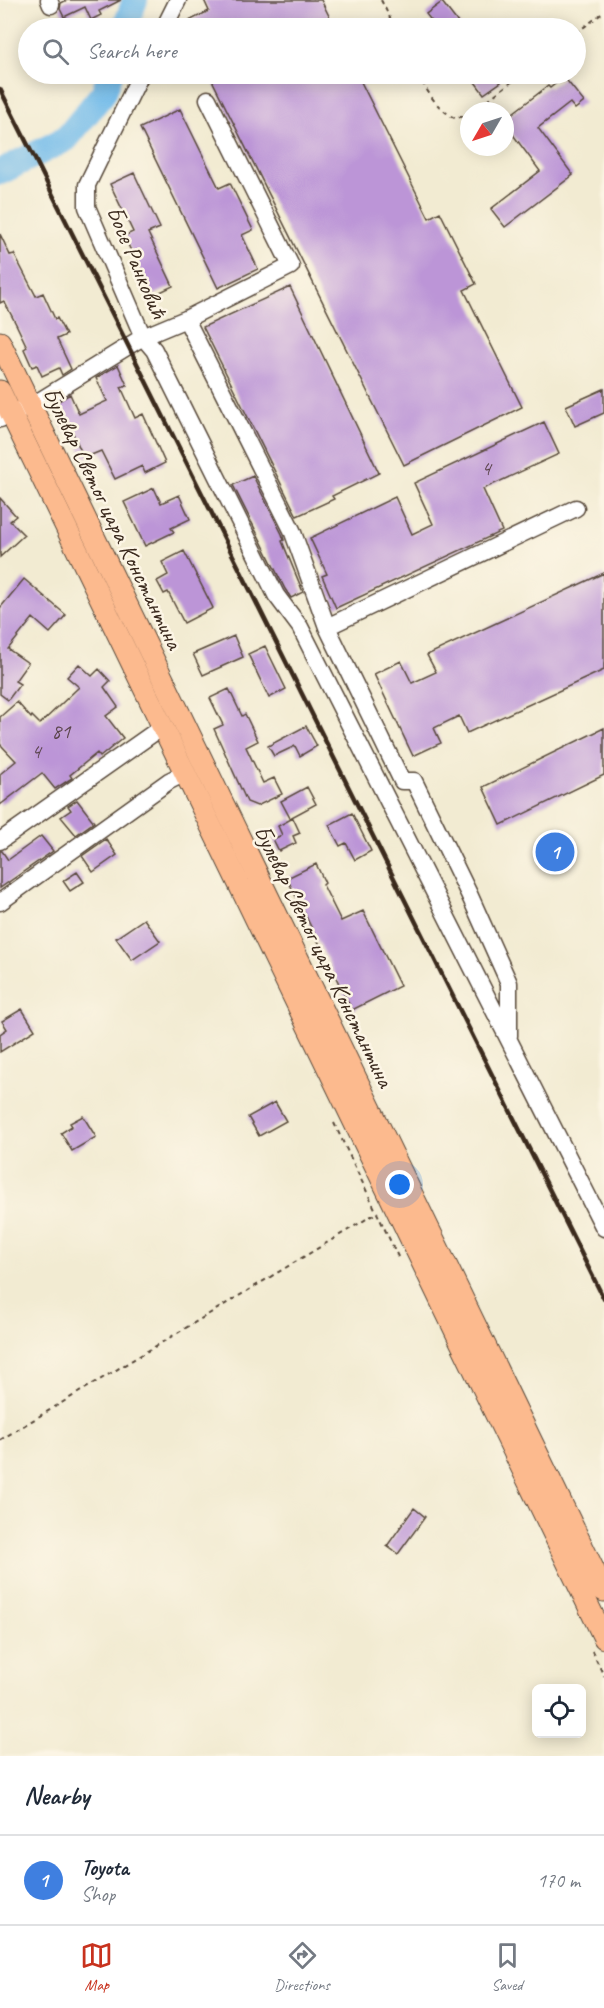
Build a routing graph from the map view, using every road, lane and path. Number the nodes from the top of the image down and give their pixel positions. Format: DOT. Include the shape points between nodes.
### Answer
graph roads {
  1 [pos="178,0"];
  2 [pos="381,0"];
  3 [pos="604,12"];
  4 [pos="169,18"];
  5 [pos="390,18"];
  6 [pos="586,26"];
  7 [pos="136,84"];
  8 [pos="423,84"];
  9 [pos="509,84"];
  10 [pos="208,99"];
  11 [pos="484,102"];
  12 [pos="460,117"];
  13 [pos="186,319"];
  14 [pos="143,337"];
  15 [pos="0,342"];
  16 [pos="0,391"];
  17 [pos="31,406"];
  18 [pos="6,417"];
  19 [pos="576,508"];
  20 [pos="327,627"];
  21 [pos="162,727"];
  22 [pos="184,772"];
  23 [pos="0,841"];
  24 [pos="0,902"];
  25 [pos="509,1040"];
  26 [pos="394,1203"];
  27 [pos="604,1228"];
  28 [pos="0,1440"];
  29 [pos="604,1592"];
  30 [pos="604,1638"];
  1 -- 4 [label="street"];
  2 -- 5 [label="path"];
  3 -- 6 [label="path"];
  7 -- 14 [label="street, Босе Ранковић" via="87,185 87,207"];
  8 -- 12 [label="path" via="441,111 456,119"];
  9 -- 11 [label="path"];
  10 -- 13 [label="street" via="291,266"];
  13 -- 14 [label="street"];
  13 -- 20 [label="street" via="292,530"];
  14 -- 17 [label="street"];
  14 -- 25 [label="street, Босе Ранковић" via="154,350 276,595 300,627"];
  15 -- 17 [label="main road, Булевар Светог цара Константина"];
  16 -- 18 [label="main road, Булевар Светог цара Константина"];
  17 -- 18 [label="street"];
  17 -- 29 [label="main road, Булевар Светог цара Константина"];
  18 -- 21 [label="main road, Булевар Светог цара Константина"];
  19 -- 20 [label="street"];
  20 -- 25 [label="street" via="402,781 414,781 509,983"];
  21 -- 22 [label="main road, Булевар Светог цара Константина"];
  21 -- 23 [label="street"];
  22 -- 24 [label="street"];
  22 -- 26 [label="main road, Булевар Светог цара Константина"];
  25 -- 27 [label="street, Босе Ранковић"];
  26 -- 28 [label="path"];
  26 -- 30 [label="main road, Булевар Светог цара Константина"];
}
